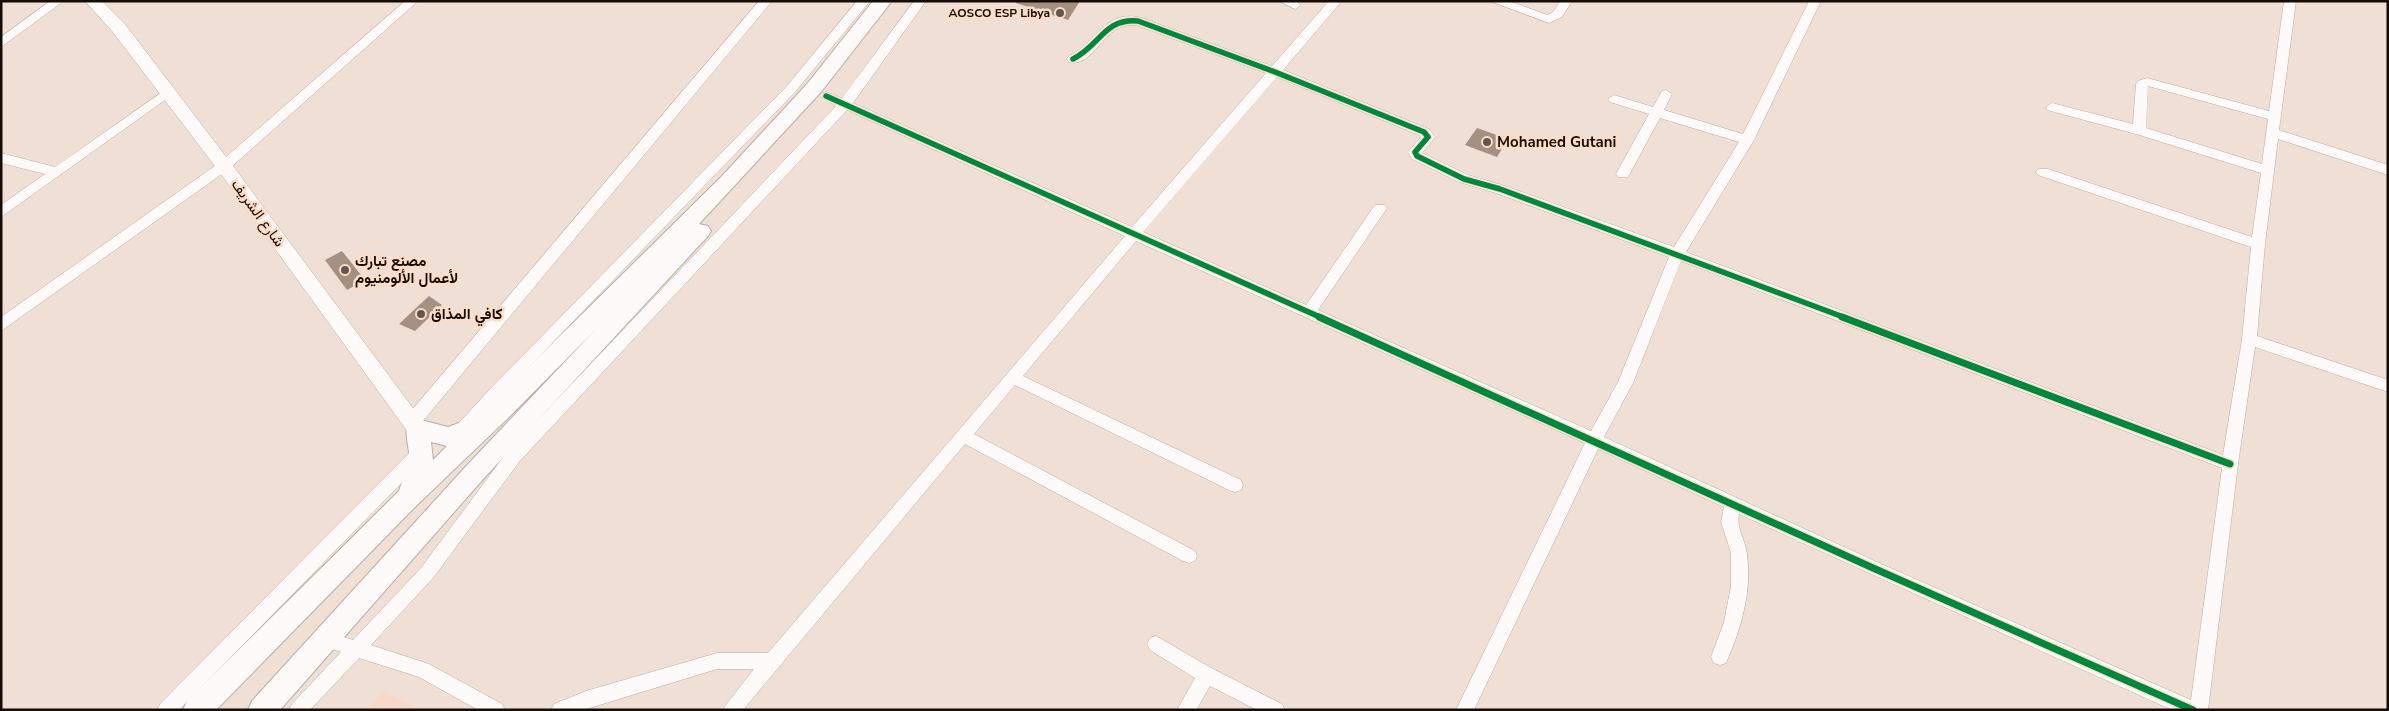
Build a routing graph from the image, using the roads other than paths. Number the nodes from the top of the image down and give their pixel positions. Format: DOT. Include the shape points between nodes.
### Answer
graph roads {
  1 [pos="58,1"];
  2 [pos="93,1"];
  3 [pos="412,1"];
  4 [pos="766,1"];
  5 [pos="864,1"];
  6 [pos="883,1"];
  7 [pos="900,1"];
  8 [pos="920,1"];
  9 [pos="1336,1"];
  10 [pos="1496,1"];
  11 [pos="1566,1"];
  12 [pos="1815,1"];
  13 [pos="2290,1"];
  14 [pos="1,43"];
  15 [pos="1073,59"];
  16 [pos="1275,72"];
  17 [pos="168,92"];
  18 [pos="1666,94"];
  19 [pos="1614,99"];
  20 [pos="836,100"];
  21 [pos="2052,107"];
  22 [pos="1656,112"];
  23 [pos="2275,116"];
  24 [pos="2139,130"];
  25 [pos="2273,133"];
  26 [pos="1747,140"];
  27 [pos="1,158"];
  28 [pos="224,166"];
  29 [pos="2388,170"];
  30 [pos="2268,171"];
  31 [pos="57,172"];
  32 [pos="2043,172"];
  33 [pos="1623,174"];
  34 [pos="1380,208"];
  35 [pos="1,212"];
  36 [pos="1134,234"];
  37 [pos="2258,244"];
  38 [pos="1677,254"];
  39 [pos="1309,312"];
  40 [pos="1,325"];
  41 [pos="2249,339"];
  42 [pos="1014,378"];
  43 [pos="2388,386"];
  44 [pos="504,407"];
  45 [pos="417,434"];
  46 [pos="460,434"];
  47 [pos="964,436"];
  48 [pos="1594,440"];
  49 [pos="2230,464"];
  50 [pos="1235,485"];
  51 [pos="404,501"];
  52 [pos="1734,505"];
  53 [pos="1189,556"];
  54 [pos="325,639"];
  55 [pos="1156,644"];
  56 [pos="354,649"];
  57 [pos="1720,657"];
  58 [pos="773,661"];
  59 [pos="1207,675"];
  60 [pos="166,710"];
  61 [pos="197,710"];
  62 [pos="262,710"];
  63 [pos="298,710"];
  64 [pos="496,710"];
  65 [pos="560,710"];
  66 [pos="731,710"];
  67 [pos="1186,710"];
  68 [pos="1276,710"];
  69 [pos="1465,710"];
  70 [pos="2193,710"];
  71 [pos="2199,710"];
  1 -- 14 [label="street"];
  2 -- 17 [label="main road, شارع الشريف" via="118,27"];
  3 -- 28 [label="street"];
  4 -- 45 [label="street"];
  5 -- 46 [label="street" via="791,89 498,390"];
  6 -- 44 [label="highway" via="814,88 754,154"];
  7 -- 20 [label="highway"];
  8 -- 20 [label="street"];
  9 -- 16 [label="street"];
  10 -- 11 [label="street" via="1549,19 1558,14"];
  12 -- 26 [label="street"];
  13 -- 23 [label="street"];
  15 -- 16 [label="street" via="1084,54 1116,21 1129,19"];
  16 -- 36 [label="street"];
  16 -- 38 [label="street" via="1424,132 1428,138 1415,152 1417,156 1464,179 1500,189"];
  17 -- 28 [label="main road, شارع الشريف"];
  17 -- 31 [label="street"];
  18 -- 22 [label="street"];
  19 -- 22 [label="street"];
  20 -- 36 [label="street"];
  20 -- 54 [label="highway" via="738,193 536,406"];
  20 -- 56 [label="street" via="512,458 427,573"];
  21 -- 24 [label="street"];
  22 -- 26 [label="street"];
  22 -- 33 [label="street"];
  23 -- 24 [label="street" via="2147,82 2142,84"];
  23 -- 25 [label="street"];
  24 -- 30 [label="street"];
  25 -- 29 [label="street"];
  25 -- 30 [label="street"];
  26 -- 38 [label="street"];
  27 -- 31 [label="street"];
  28 -- 40 [label="street"];
  28 -- 45 [label="main road, شارع الشريف"];
  30 -- 37 [label="street"];
  31 -- 35 [label="street"];
  32 -- 37 [label="street"];
  34 -- 39 [label="street"];
  36 -- 39 [label="street"];
  36 -- 42 [label="street"];
  37 -- 41 [label="street"];
  38 -- 48 [label="street" via="1625,383"];
  38 -- 49 [label="street"];
  39 -- 48 [label="street"];
  41 -- 43 [label="street"];
  41 -- 49 [label="street"];
  42 -- 47 [label="street"];
  42 -- 50 [label="street"];
  44 -- 46 [label="highway"];
  44 -- 51 [label="highway"];
  45 -- 46 [label="highway" via="449,437"];
  45 -- 51 [label="highway" via="420,473"];
  45 -- 60 [label="street"];
  47 -- 53 [label="street"];
  47 -- 58 [label="street"];
  48 -- 52 [label="street"];
  48 -- 69 [label="street"];
  49 -- 71 [label="street"];
  51 -- 61 [label="highway"];
  52 -- 57 [label="street" via="1730,522 1739,553 1740,580 1733,622"];
  52 -- 70 [label="street"];
  54 -- 56 [label="street"];
  54 -- 62 [label="highway"];
  55 -- 59 [label="street"];
  56 -- 63 [label="street"];
  56 -- 64 [label="street" via="423,670"];
  58 -- 65 [label="street" via="717,661"];
  58 -- 66 [label="street"];
  59 -- 67 [label="street"];
  59 -- 68 [label="street"];
}
